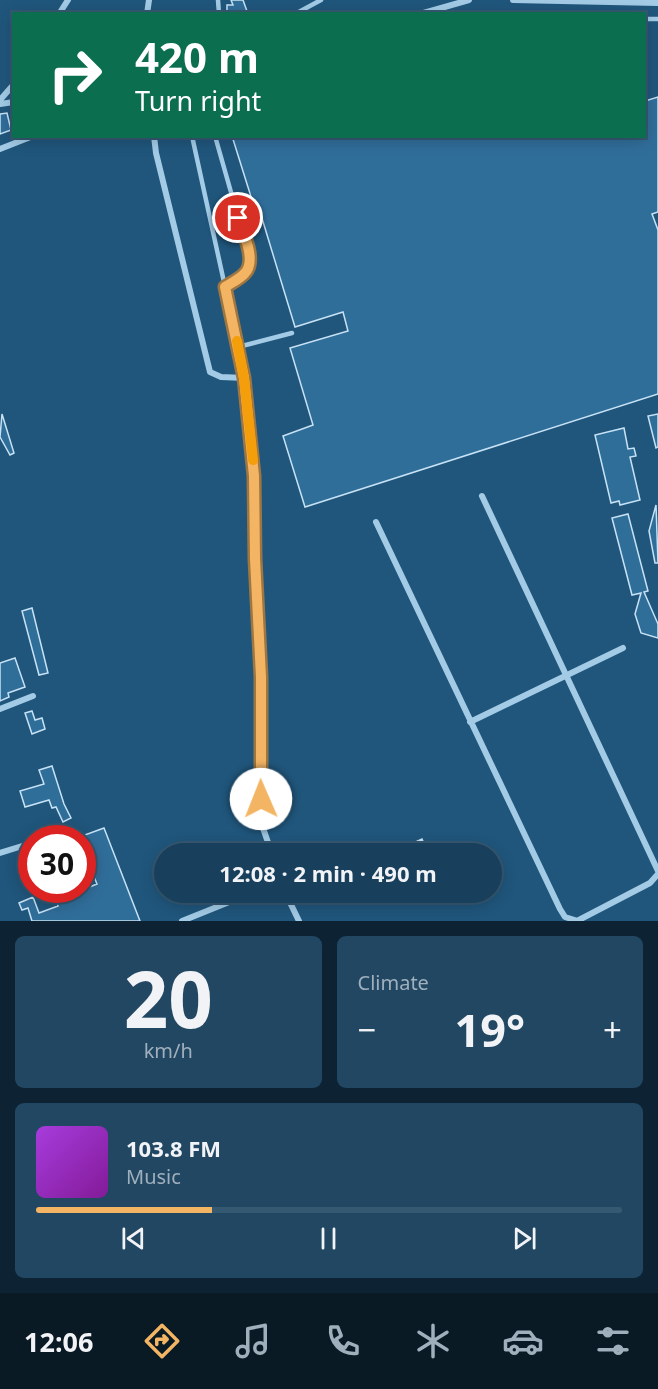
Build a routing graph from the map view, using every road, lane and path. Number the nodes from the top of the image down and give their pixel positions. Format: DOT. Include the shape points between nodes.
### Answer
graph roads {
  1 [pos="321,0"];
  2 [pos="469,0"];
  3 [pos="513,0"];
  4 [pos="658,3"];
  5 [pos="299,12"];
  6 [pos="427,12"];
  7 [pos="12,87"];
  8 [pos="0,102"];
  9 [pos="28,138"];
  10 [pos="154,138"];
  11 [pos="192,138"];
  12 [pos="216,138"];
  13 [pos="0,149"];
  14 [pos="225,287"];
  15 [pos="292,333"];
  16 [pos="238,347"];
  17 [pos="244,378"];
  18 [pos="482,496"];
  19 [pos="376,522"];
  20 [pos="623,648"];
  21 [pos="566,675"];
  22 [pos="33,696"];
  23 [pos="0,709"];
  24 [pos="470,722"];
  25 [pos="268,843"];
  26 [pos="18,848"];
  27 [pos="0,854"];
  28 [pos="658,873"];
  29 [pos="227,903"];
  30 [pos="290,903"];
  31 [pos="182,921"];
  32 [pos="299,921"];
  33 [pos="577,921"];
  1 -- 5 [label="lane"];
  2 -- 6 [label="street"];
  3 -- 4 [label="street"];
  7 -- 8 [label="street"];
  9 -- 13 [label="street"];
  10 -- 17 [label="street" via="210,372 221,377"];
  11 -- 14 [label="lane"];
  12 -- 14 [label="lane" via="250,259 246,273"];
  14 -- 16 [label="lane"];
  15 -- 16 [label="lane"];
  16 -- 17 [label="lane"];
  17 -- 25 [label="street" via="254,476 261,812"];
  18 -- 21 [label="street"];
  19 -- 24 [label="street"];
  20 -- 21 [label="street"];
  21 -- 24 [label="street"];
  21 -- 28 [label="street"];
  22 -- 23 [label="street"];
  24 -- 33 [label="street" via="560,909 566,917"];
  26 -- 27 [label="street"];
  28 -- 33 [label="street" via="650,883"];
  29 -- 31 [label="street"];
  30 -- 32 [label="street"];
}
